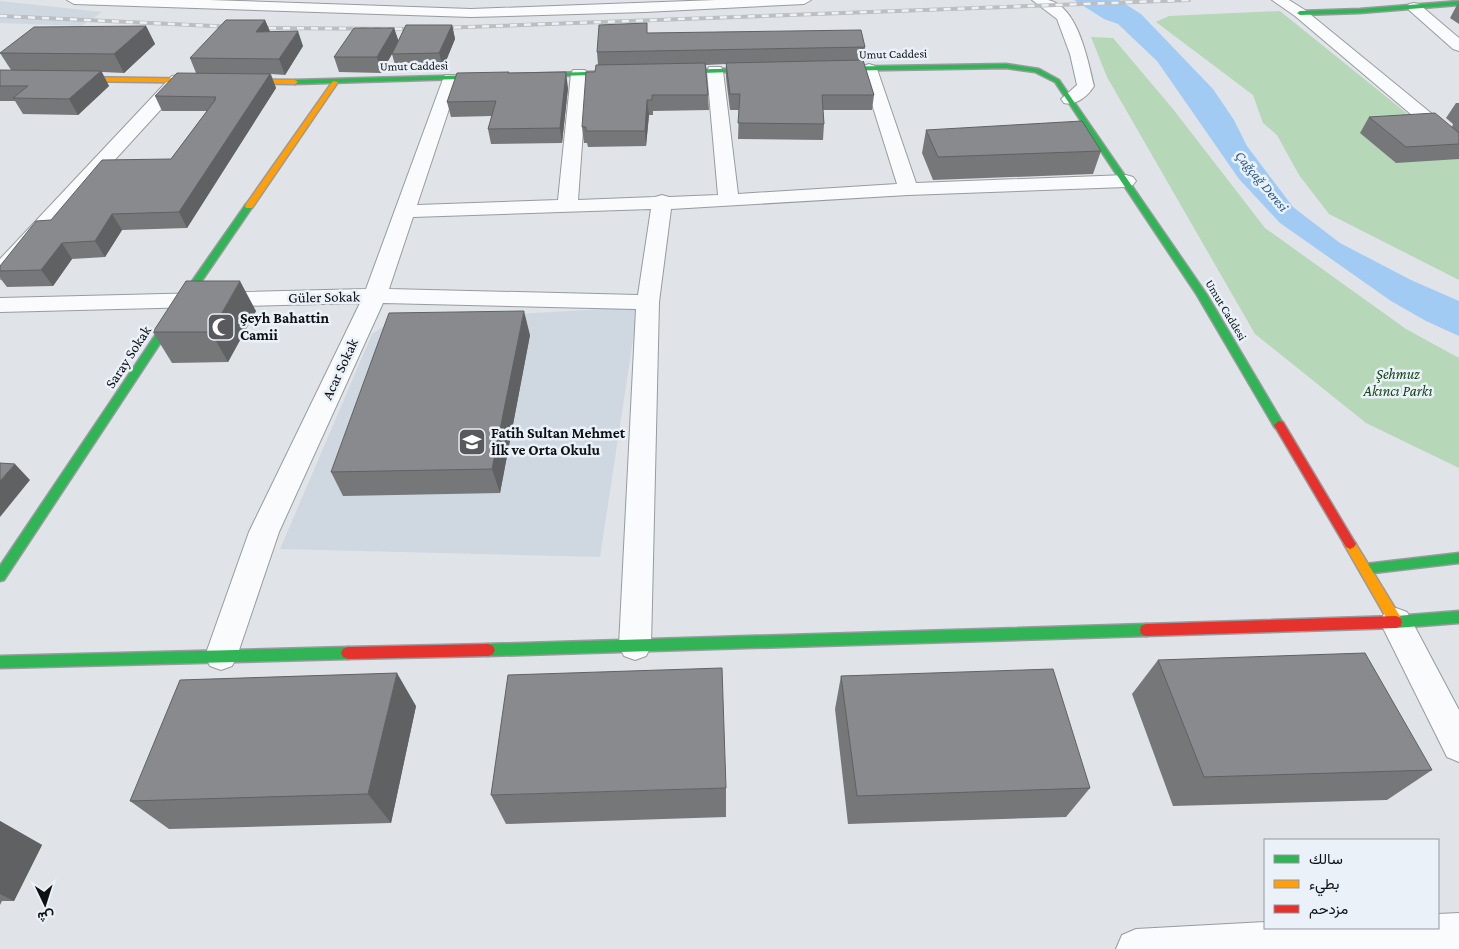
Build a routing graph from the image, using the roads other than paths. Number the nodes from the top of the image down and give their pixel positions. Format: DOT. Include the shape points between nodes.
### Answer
graph roads {
  1 [pos="74,0"];
  2 [pos="804,0"];
  3 [pos="1039,0"];
  4 [pos="1279,0"];
  5 [pos="1459,2"];
  6 [pos="1414,6"];
  7 [pos="1300,14"];
  8 [pos="1459,46"];
  9 [pos="869,68"];
  10 [pos="773,70"];
  11 [pos="811,70"];
  12 [pos="715,71"];
  13 [pos="657,72"];
  14 [pos="637,73"];
  15 [pos="579,74"];
  16 [pos="0,78"];
  17 [pos="451,79"];
  18 [pos="178,80"];
  19 [pos="335,82"];
  20 [pos="1070,99"];
  21 [pos="1459,145"];
  22 [pos="1126,181"];
  23 [pos="908,189"];
  24 [pos="662,201"];
  25 [pos="729,201"];
  26 [pos="568,204"];
  27 [pos="404,211"];
  28 [pos="0,272"];
  29 [pos="375,296"];
  30 [pos="184,299"];
  31 [pos="648,302"];
  32 [pos="0,305"];
  33 [pos="1459,558"];
  34 [pos="1365,569"];
  35 [pos="0,576"];
  36 [pos="1459,617"];
  37 [pos="1396,622"];
  38 [pos="635,646"];
  39 [pos="221,656"];
  40 [pos="0,662"];
  41 [pos="1459,745"];
  42 [pos="1459,933"];
  43 [pos="1136,949"];
  1 -- 2 [label="street" via="472,13"];
  3 -- 20 [label="street" via="1064,17 1078,54 1086,86"];
  4 -- 7 [label="street"];
  5 -- 6 [label="street"];
  6 -- 7 [label="street"];
  6 -- 8 [label="street"];
  7 -- 21 [label="street"];
  9 -- 11 [label="street, Umut Caddesi"];
  9 -- 20 [label="street, Umut Caddesi" via="1006,66 1037,70 1058,81"];
  9 -- 23 [label="street"];
  10 -- 12 [label="street"];
  12 -- 13 [label="street"];
  12 -- 25 [label="street"];
  14 -- 15 [label="street, Umut Caddesi"];
  15 -- 17 [label="street, Umut Caddesi"];
  15 -- 26 [label="street"];
  16 -- 18 [label="street, Umut Caddesi"];
  17 -- 19 [label="street, Umut Caddesi"];
  17 -- 27 [label="street, Acar Sokak"];
  18 -- 19 [label="street, Umut Caddesi"];
  18 -- 28 [label="street"];
  19 -- 30 [label="street, Saray Sokak"];
  20 -- 22 [label="street, Umut Caddesi"];
  22 -- 23 [label="street"];
  22 -- 34 [label="street, Umut Caddesi" via="1202,295"];
  23 -- 25 [label="street"];
  24 -- 25 [label="street"];
  24 -- 26 [label="street"];
  24 -- 31 [label="street"];
  26 -- 27 [label="street"];
  27 -- 29 [label="street, Acar Sokak"];
  29 -- 30 [label="street, Güler Sokak"];
  29 -- 31 [label="street, Güler Sokak"];
  29 -- 39 [label="street, Acar Sokak" via="264,532"];
  30 -- 32 [label="street, Güler Sokak"];
  30 -- 35 [label="street, Saray Sokak"];
  31 -- 38 [label="street"];
  33 -- 34 [label="street"];
  34 -- 37 [label="street, Umut Caddesi"];
  36 -- 37 [label="street"];
  37 -- 38 [label="street"];
  37 -- 41 [label="street"];
  38 -- 39 [label="street"];
  39 -- 40 [label="street"];
  42 -- 43 [label="street"];
}
